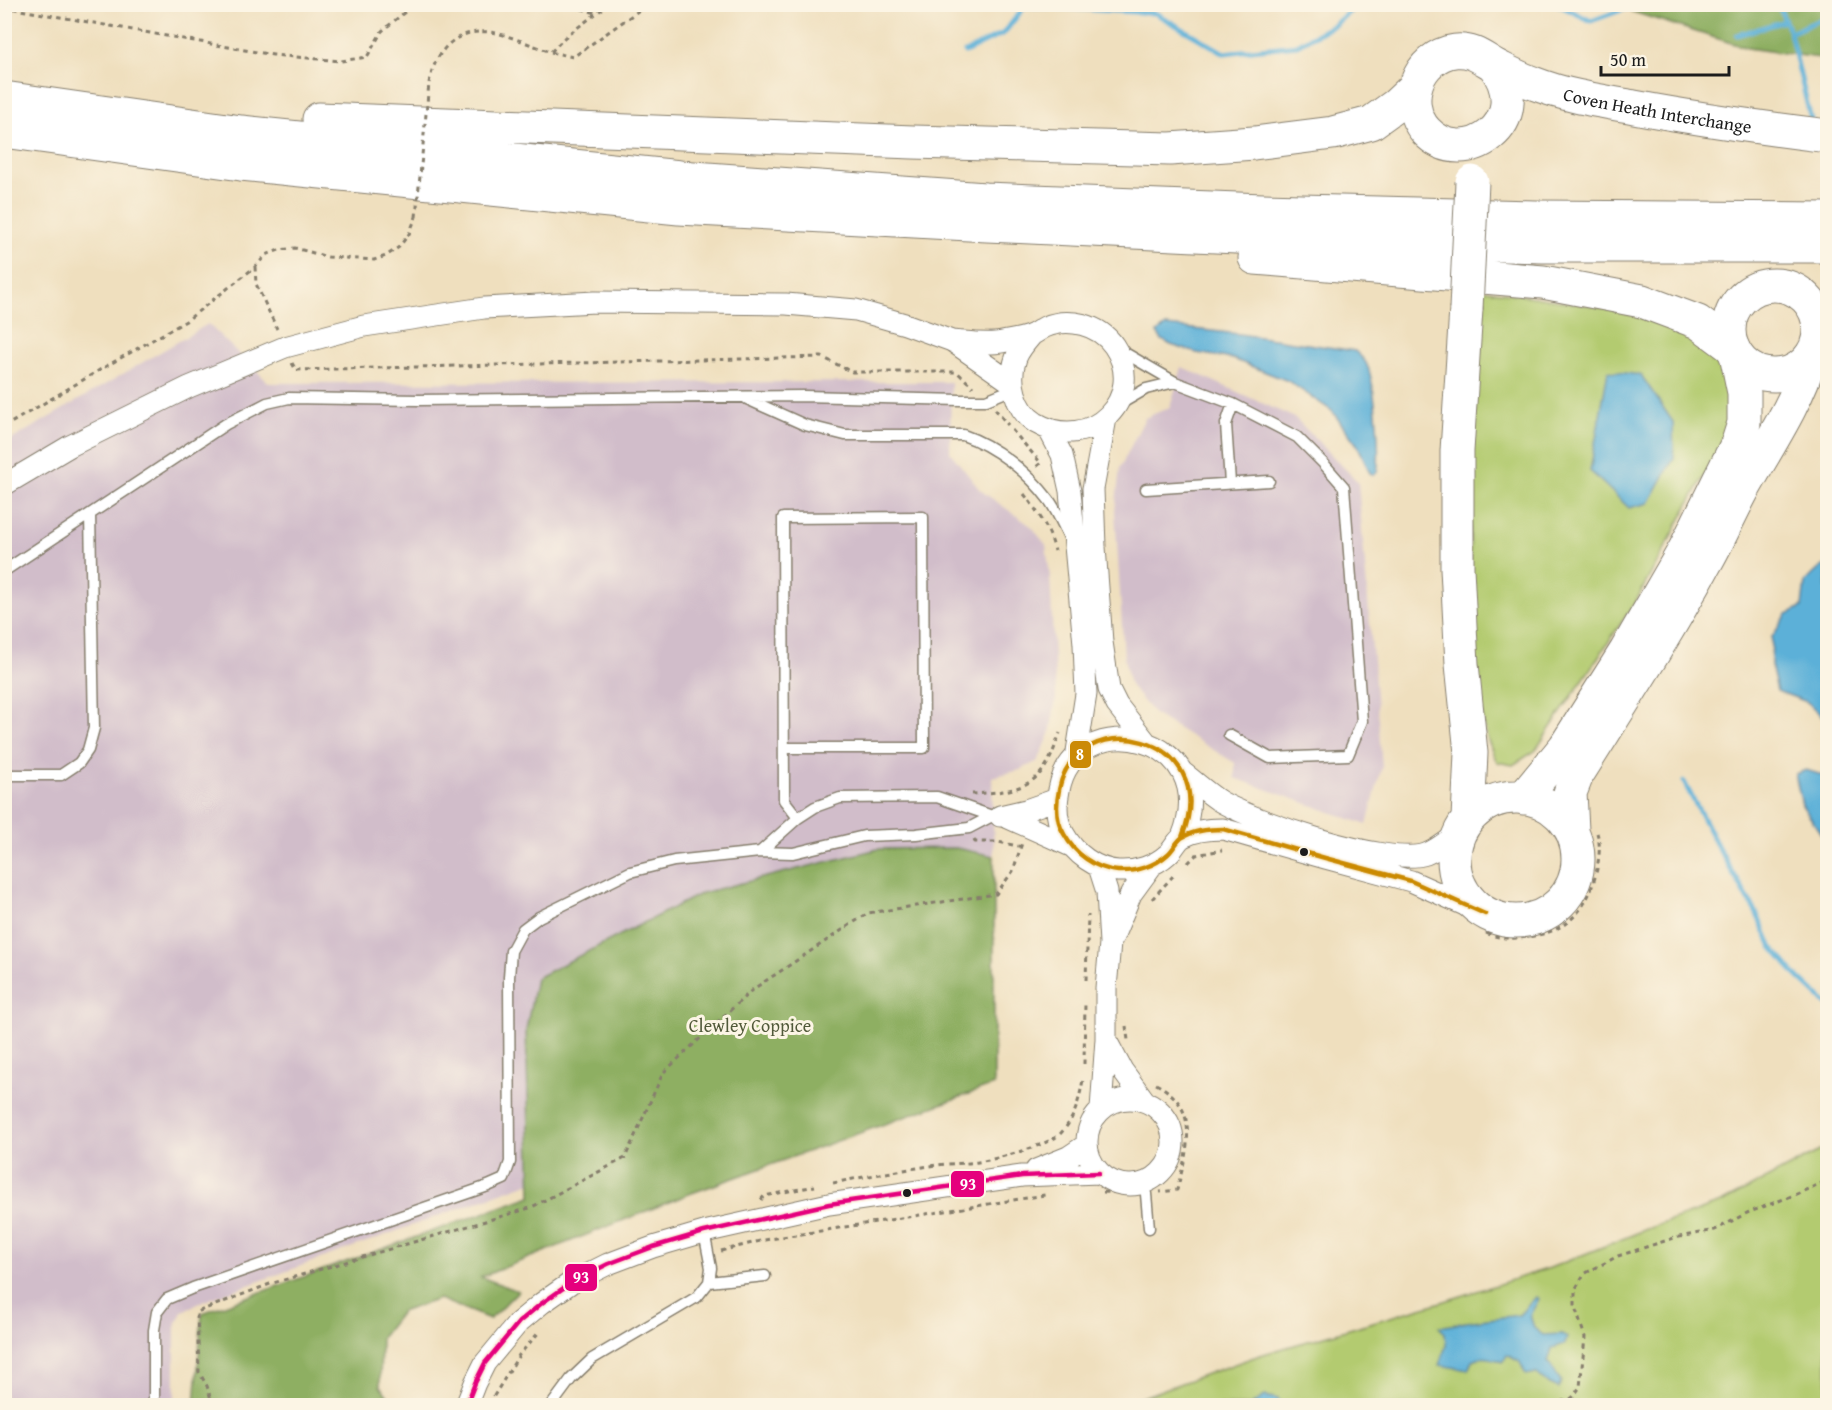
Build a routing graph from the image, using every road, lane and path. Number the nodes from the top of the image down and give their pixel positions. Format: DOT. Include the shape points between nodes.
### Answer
graph roads {
  1 [pos="418,4"];
  2 [pos="564,4"];
  3 [pos="609,4"];
  4 [pos="648,4"];
  5 [pos="4,7"];
  6 [pos="596,13"];
  7 [pos="551,52"];
  8 [pos="1494,65"];
  9 [pos="4,77"];
  10 [pos="1414,88"];
  11 [pos="4,98"];
  12 [pos="4,131"];
  13 [pos="1827,136"];
  14 [pos="1469,145"];
  15 [pos="1827,219"];
  16 [pos="987,225"];
  17 [pos="1827,246"];
  18 [pos="255,267"];
  19 [pos="1031,336"];
  20 [pos="952,341"];
  21 [pos="1113,346"];
  22 [pos="285,347"];
  23 [pos="1818,349"];
  24 [pos="1734,351"];
  25 [pos="1175,382"];
  26 [pos="1013,386"];
  27 [pos="744,397"];
  28 [pos="986,400"];
  29 [pos="1233,404"];
  30 [pos="1110,413"];
  31 [pos="4,427"];
  32 [pos="1048,430"];
  33 [pos="1027,476"];
  34 [pos="1269,481"];
  35 [pos="1230,483"];
  36 [pos="4,485"];
  37 [pos="1146,489"];
  38 [pos="90,514"];
  39 [pos="1066,553"];
  40 [pos="4,572"];
  41 [pos="1060,732"];
  42 [pos="1228,735"];
  43 [pos="1146,742"];
  44 [pos="784,748"];
  45 [pos="1471,753"];
  46 [pos="1076,758"];
  47 [pos="1181,771"];
  48 [pos="4,775"];
  49 [pos="937,797"];
  50 [pos="1517,797"];
  51 [pos="1057,800"];
  52 [pos="998,816"];
  53 [pos="798,818"];
  54 [pos="1465,825"];
  55 [pos="969,828"];
  56 [pos="1584,830"];
  57 [pos="1024,836"];
  58 [pos="1182,837"];
  59 [pos="1071,846"];
  60 [pos="1032,849"];
  61 [pos="1223,850"];
  62 [pos="760,852"];
  63 [pos="1153,864"];
  64 [pos="1099,867"];
  65 [pos="1107,892"];
  66 [pos="1131,894"];
  67 [pos="1482,922"];
  68 [pos="1110,944"];
  69 [pos="1086,985"];
  70 [pos="1086,997"];
  71 [pos="1106,1039"];
  72 [pos="1084,1066"];
  73 [pos="1083,1077"];
  74 [pos="1144,1100"];
  75 [pos="1101,1109"];
  76 [pos="1086,1145"];
  77 [pos="1099,1173"];
  78 [pos="1022,1176"];
  79 [pos="1827,1180"];
  80 [pos="831,1183"];
  81 [pos="1143,1184"];
  82 [pos="820,1185"];
  83 [pos="756,1206"];
  84 [pos="1149,1228"];
  85 [pos="704,1232"];
  86 [pos="765,1276"];
  87 [pos="710,1282"];
  88 [pos="154,1406"];
  89 [pos="213,1406"];
  90 [pos="466,1406"];
  91 [pos="551,1406"];
  92 [pos="1509,1406"];
  1 -- 5 [label="path" via="382,31 367,57 341,61 273,55"];
  2 -- 6 [label="path"];
  3 -- 6 [label="path"];
  4 -- 7 [label="path" via="573,57"];
  6 -- 7 [label="path"];
  7 -- 18 [label="path, bridge" via="490,32 471,33 453,40 441,51 429,83 416,217 399,247 374,260 328,257 295,248 279,250 266,255"];
  8 -- 10 [label="main road, Coven Heath Interchange" via="1469,51 1441,55 1419,74"];
  8 -- 13 [label="main road, Coven Heath Interchange" via="1532,83 1575,96"];
  8 -- 14 [label="main road" via="1508,90 1504,118 1484,140"];
  9 -- 10 [label="main road, Coven Heath Interchange" via="324,120 1170,149 1333,133 1371,123"];
  10 -- 14 [label="main road" via="1413,104 1427,132 1455,146"];
  11 -- 15 [label="main road" via="241,132 680,177 985,199 1536,218"];
  12 -- 16 [label="main road" via="241,164 679,208"];
  14 -- 45 [label="main road, bridge" via="1472,182 1457,451 1457,568"];
  16 -- 17 [label="main road" via="1544,246"];
  16 -- 24 [label="main road" via="1147,249 1544,282 1642,301 1698,322"];
  18 -- 22 [label="path" via="256,284"];
  18 -- 31 [label="path" via="186,321"];
  19 -- 20 [label="street" via="999,343"];
  19 -- 21 [label="street" via="1059,323 1074,322 1103,334"];
  19 -- 26 [label="street" via="1016,357"];
  20 -- 22 [label="street" via="856,310 786,304 595,302 484,308 364,326"];
  20 -- 26 [label="street"];
  21 -- 25 [label="lane"];
  21 -- 30 [label="street" via="1124,376 1122,392"];
  22 -- 28 [label="path" via="296,370 822,357 852,372 957,372"];
  22 -- 36 [label="street" via="189,387 70,446"];
  23 -- 24 [label="main road" via="1801,367 1773,376 1758,373"];
  23 -- 24 [label="main road" via="1819,326 1811,304 1792,289 1769,285 1747,295 1732,314 1729,325"];
  23 -- 56 [label="main road" via="1705,564 1577,775 1570,793"];
  24 -- 50 [label="main road" via="1743,393 1744,423 1738,442 1685,549 1626,651 1565,747"];
  25 -- 29 [label="lane"];
  25 -- 30 [label="lane" via="1146,389"];
  26 -- 28 [label="lane"];
  26 -- 32 [label="street" via="1020,406"];
  27 -- 28 [label="lane"];
  27 -- 33 [label="lane" via="805,425 845,435 963,435 996,452"];
  27 -- 38 [label="lane" via="289,398 267,403 226,424"];
  28 -- 33 [label="path" via="1041,463"];
  29 -- 35 [label="lane" via="1226,424"];
  29 -- 42 [label="lane" via="1297,437 1344,487 1362,721 1348,755 1270,758"];
  30 -- 32 [label="street" via="1093,427 1079,432"];
  30 -- 43 [label="street" via="1093,489 1102,642 1109,689"];
  32 -- 39 [label="street" via="1062,455 1070,491"];
  33 -- 39 [label="lane" via="1049,500"];
  33 -- 39 [label="path" via="1017,486"];
  34 -- 35 [label="lane"];
  35 -- 37 [label="lane"];
  38 -- 40 [label="lane"];
  38 -- 48 [label="lane" via="94,728 88,750 79,763 61,775"];
  39 -- 46 [label="street" via="1084,644 1086,694"];
  41 -- 49 [label="path" via="1047,764 1035,779 1019,789"];
  43 -- 46 [label="street" via="1101,742"];
  43 -- 47 [label="street" via="1160,749"];
  44 -- 44 [label="lane" via="783,518 923,517 924,748"];
  44 -- 53 [label="lane" via="784,800"];
  45 -- 50 [label="main road" via="1488,780"];
  45 -- 54 [label="main road"];
  46 -- 51 [label="street" via="1066,770"];
  47 -- 54 [label="street" via="1219,800 1270,824 1399,857 1425,854"];
  47 -- 58 [label="street" via="1190,804"];
  49 -- 52 [label="lane"];
  49 -- 53 [label="lane" via="840,798"];
  50 -- 54 [label="main road" via="1488,804"];
  50 -- 56 [label="main road" via="1535,800"];
  51 -- 52 [label="street"];
  51 -- 59 [label="street" via="1062,832"];
  52 -- 55 [label="lane"];
  52 -- 57 [label="street"];
  53 -- 62 [label="lane"];
  54 -- 67 [label="main road" via="1456,843 1454,864 1459,884"];
  55 -- 57 [label="path" via="975,842"];
  55 -- 62 [label="lane" via="864,836 793,853"];
  56 -- 67 [label="main road" via="1577,874 1557,906 1541,917"];
  56 -- 67 [label="path" via="1600,842 1598,864 1584,906 1566,925 1544,935 1515,939 1496,937"];
  57 -- 59 [label="street"];
  57 -- 60 [label="path"];
  57 -- 89 [label="path" via="1013,871 996,894 868,913 752,990 663,1073 625,1158 530,1208 270,1284 196,1312 199,1372"];
  58 -- 63 [label="street"];
  58 -- 67 [label="street" via="1223,829 1411,881"];
  59 -- 64 [label="street"];
  61 -- 66 [label="path" via="1196,855 1150,903"];
  62 -- 88 [label="lane" via="674,861 630,872 539,917 524,929 511,951 508,977 510,1162 504,1179 167,1299 157,1312 154,1330"];
  63 -- 64 [label="street" via="1136,870"];
  63 -- 66 [label="street"];
  64 -- 65 [label="street"];
  65 -- 68 [label="street"];
  65 -- 69 [label="path" via="1088,893"];
  66 -- 68 [label="street"];
  68 -- 71 [label="street"];
  70 -- 72 [label="path"];
  71 -- 74 [label="street"];
  71 -- 75 [label="street"];
  73 -- 80 [label="path" via="1075,1112 1067,1125 1058,1136 1041,1144 978,1162"];
  74 -- 75 [label="street" via="1121,1099"];
  74 -- 81 [label="street" via="1166,1117 1174,1143 1165,1168"];
  75 -- 76 [label="street" via="1087,1131"];
  76 -- 77 [label="street"];
  76 -- 78 [label="street"];
  77 -- 78 [label="street"];
  77 -- 81 [label="street" via="1112,1182"];
  78 -- 85 [label="street" via="829,1204"];
  79 -- 92 [label="path" via="1715,1230 1629,1252 1584,1274 1575,1290 1575,1307 1585,1337 1580,1387 1572,1398 1549,1405"];
  81 -- 84 [label="lane"];
  82 -- 83 [label="path" via="764,1196"];
  85 -- 87 [label="lane"];
  85 -- 90 [label="street" via="608,1263 542,1303 519,1322 485,1363"];
  86 -- 87 [label="lane"];
  87 -- 91 [label="lane" via="697,1297 592,1359 570,1379"];
}
